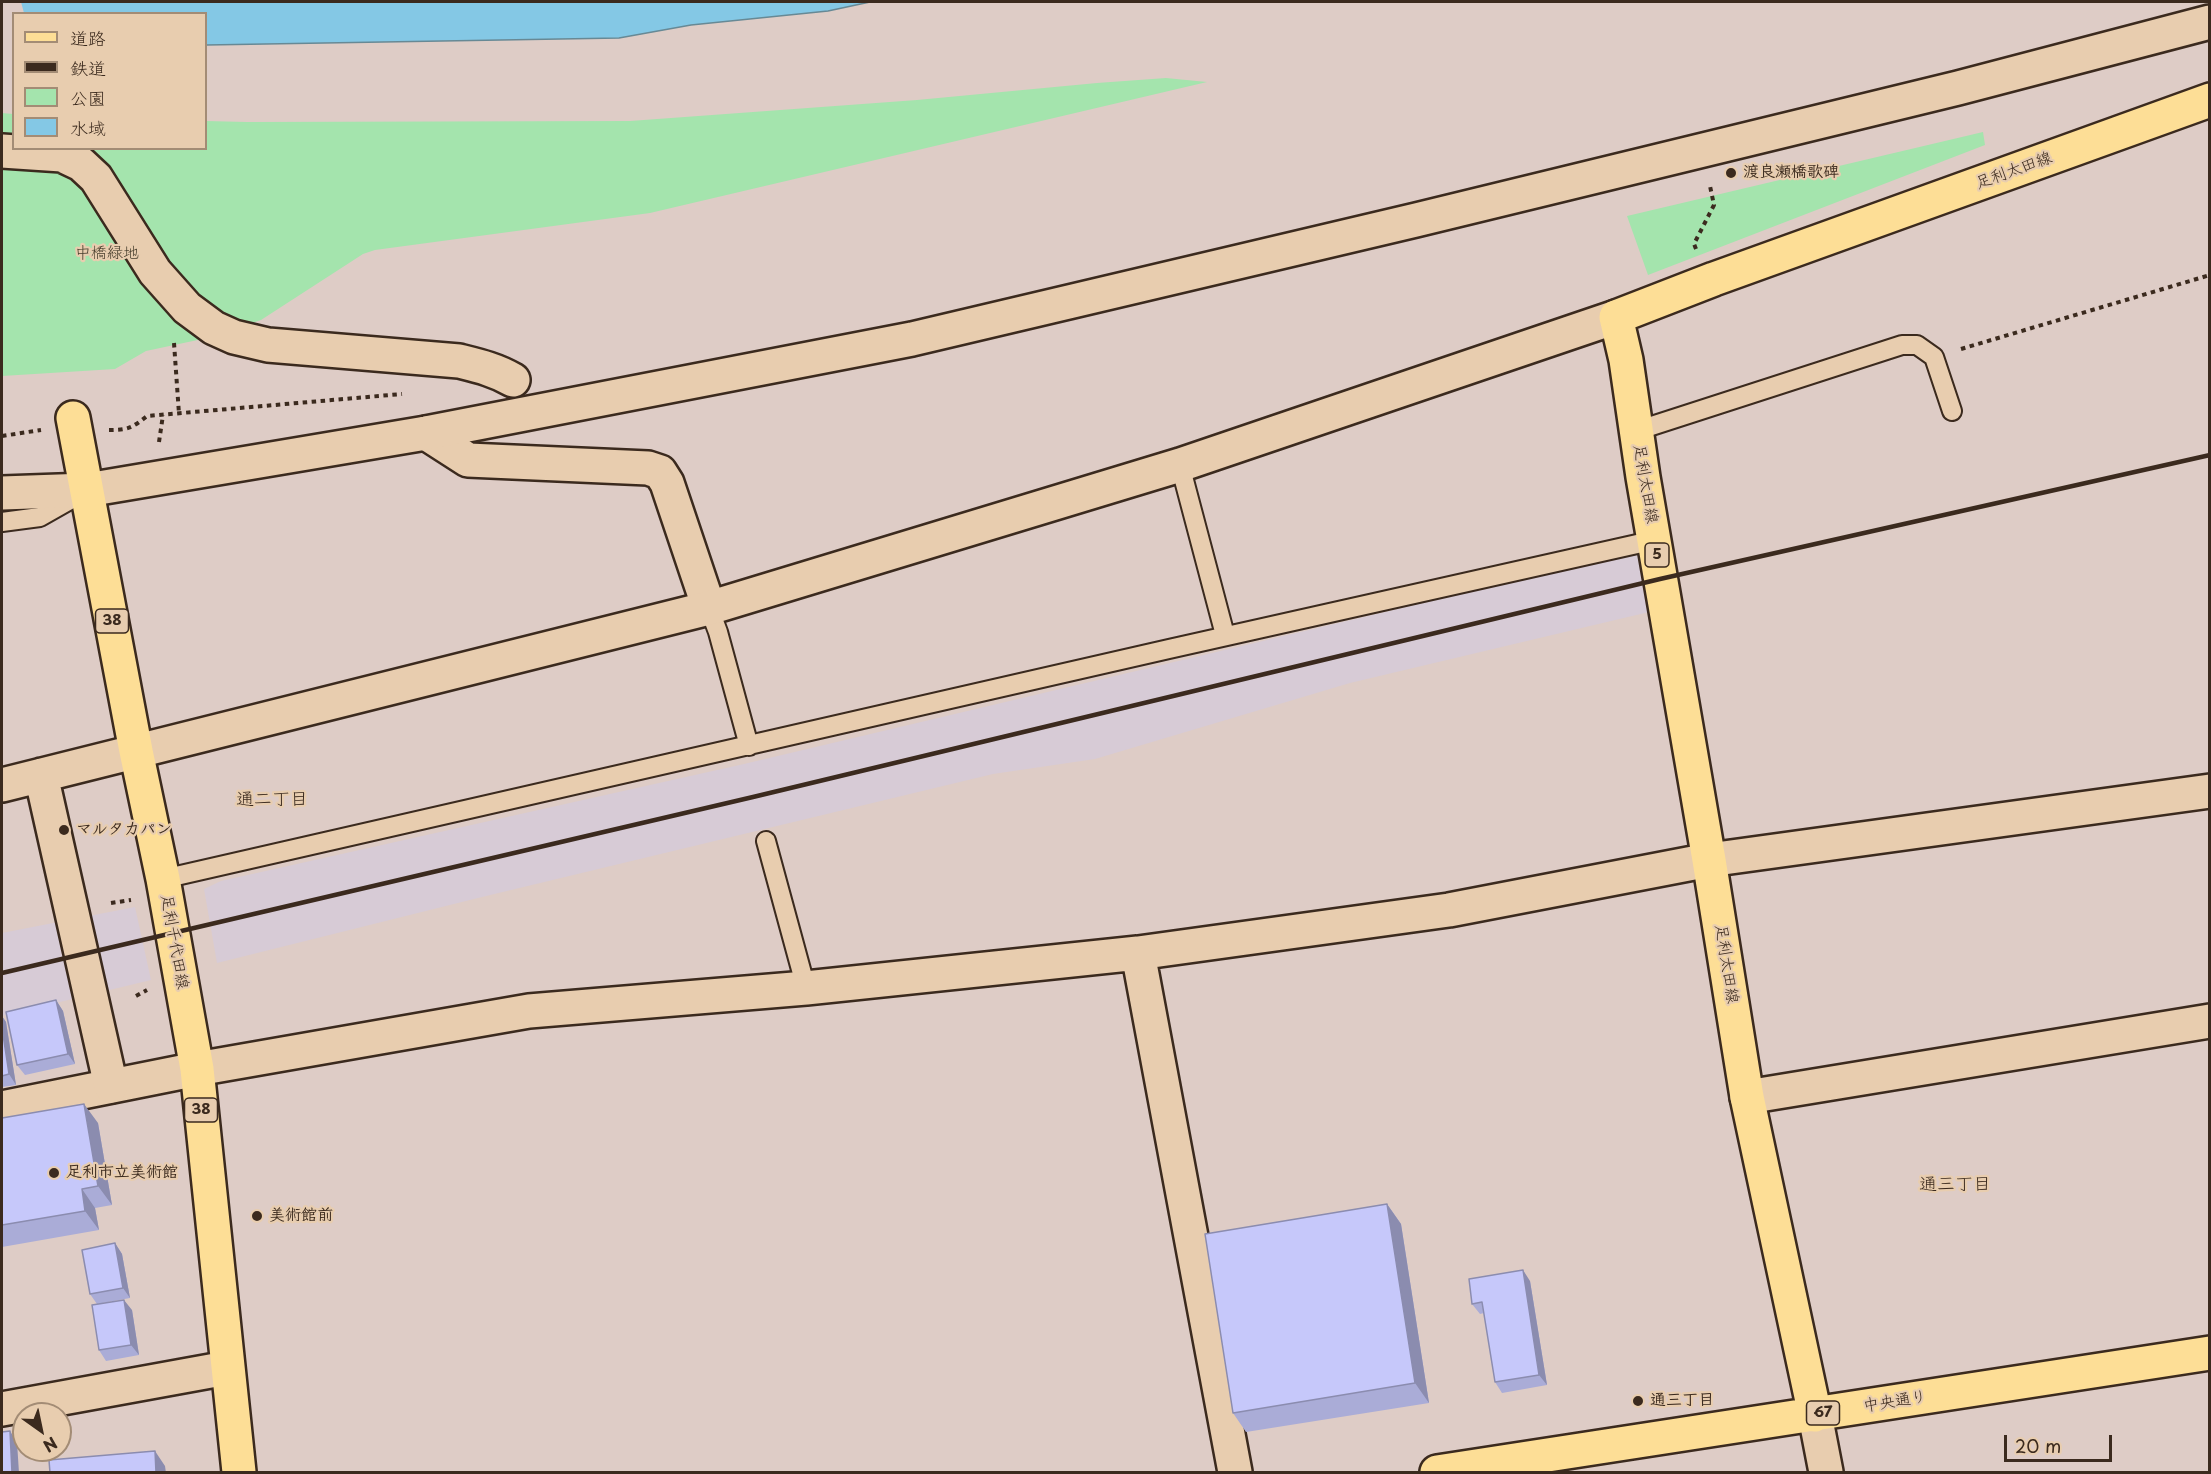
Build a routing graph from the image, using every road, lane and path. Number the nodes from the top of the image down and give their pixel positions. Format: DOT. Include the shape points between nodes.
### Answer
graph roads {
  1 [pos="2210,22"];
  2 [pos="2210,100"];
  3 [pos="2,151"];
  4 [pos="1710,186"];
  5 [pos="1694,244"];
  6 [pos="2210,275"];
  7 [pos="1616,317"];
  8 [pos="174,345"];
  9 [pos="1934,357"];
  10 [pos="513,381"];
  11 [pos="410,393"];
  12 [pos="1952,411"];
  13 [pos="179,414"];
  14 [pos="163,416"];
  15 [pos="73,418"];
  16 [pos="124,430"];
  17 [pos="1636,431"];
  18 [pos="26,432"];
  19 [pos="426,433"];
  20 [pos="2,436"];
  21 [pos="159,440"];
  22 [pos="1180,465"];
  23 [pos="87,490"];
  24 [pos="2,494"];
  25 [pos="2,522"];
  26 [pos="1655,540"];
  27 [pos="709,608"];
  28 [pos="1225,635"];
  29 [pos="749,746"];
  30 [pos="136,752"];
  31 [pos="41,775"];
  32 [pos="2,785"];
  33 [pos="2210,791"];
  34 [pos="766,841"];
  35 [pos="1709,860"];
  36 [pos="164,879"];
  37 [pos="1138,953"];
  38 [pos="806,988"];
  39 [pos="2210,1021"];
  40 [pos="197,1069"];
  41 [pos="111,1086"];
  42 [pos="1747,1097"];
  43 [pos="2,1108"];
  44 [pos="2210,1353"];
  45 [pos="227,1368"];
  46 [pos="2,1409"];
  47 [pos="1815,1414"];
  48 [pos="239,1473"];
  49 [pos="1236,1473"];
  50 [pos="1437,1473"];
  51 [pos="1826,1473"];
  1 -- 19 [label="street" via="1958,88 912,339"];
  2 -- 7 [label="main road, 足利太田線"];
  3 -- 10 [label="street" via="62,155 81,164 96,178 155,272 187,308 214,328 268,345 483,366"];
  4 -- 5 [label="path" via="1714,205"];
  6 -- 9 [label="path"];
  7 -- 17 [label="main road, 足利太田線 / 5"];
  7 -- 22 [label="street"];
  8 -- 13 [label="path"];
  9 -- 12 [label="lane"];
  9 -- 17 [label="lane" via="1917,345 1902,345"];
  11 -- 13 [label="path"];
  13 -- 14 [label="path"];
  14 -- 16 [label="path" via="147,416 137,426"];
  14 -- 21 [label="path"];
  15 -- 23 [label="main road, 足利千代田線 / 38"];
  17 -- 26 [label="main road, 足利太田線 / 5"];
  18 -- 20 [label="path"];
  19 -- 23 [label="street"];
  19 -- 27 [label="street" via="468,460 648,468 660,472"];
  22 -- 27 [label="street"];
  22 -- 28 [label="lane"];
  23 -- 24 [label="street"];
  23 -- 25 [label="lane" via="40,517"];
  23 -- 30 [label="main road, 足利千代田線 / 38"];
  26 -- 28 [label="lane"];
  26 -- 35 [label="main road, 足利太田線 / 5"];
  27 -- 29 [label="lane"];
  27 -- 30 [label="street"];
  28 -- 29 [label="lane"];
  29 -- 36 [label="lane"];
  30 -- 31 [label="street"];
  30 -- 36 [label="main road, 足利千代田線 / 38"];
  31 -- 32 [label="street"];
  31 -- 41 [label="street"];
  33 -- 35 [label="street"];
  34 -- 38 [label="lane"];
  35 -- 37 [label="street" via="1449,910"];
  35 -- 42 [label="main road, 足利太田線 / 5"];
  36 -- 40 [label="main road, 足利千代田線 / 38"];
  37 -- 38 [label="street"];
  37 -- 49 [label="street"];
  38 -- 40 [label="street" via="529,1011"];
  39 -- 42 [label="street"];
  40 -- 41 [label="street"];
  40 -- 45 [label="main road, 足利千代田線 / 38"];
  41 -- 43 [label="street"];
  42 -- 47 [label="main road, 足利太田線 / 5"];
  44 -- 47 [label="main road, 中央通り / 67"];
  45 -- 46 [label="street"];
  45 -- 48 [label="main road, 足利千代田線 / 38"];
  47 -- 50 [label="main road, 中央通り / 67"];
  47 -- 51 [label="street"];
}
